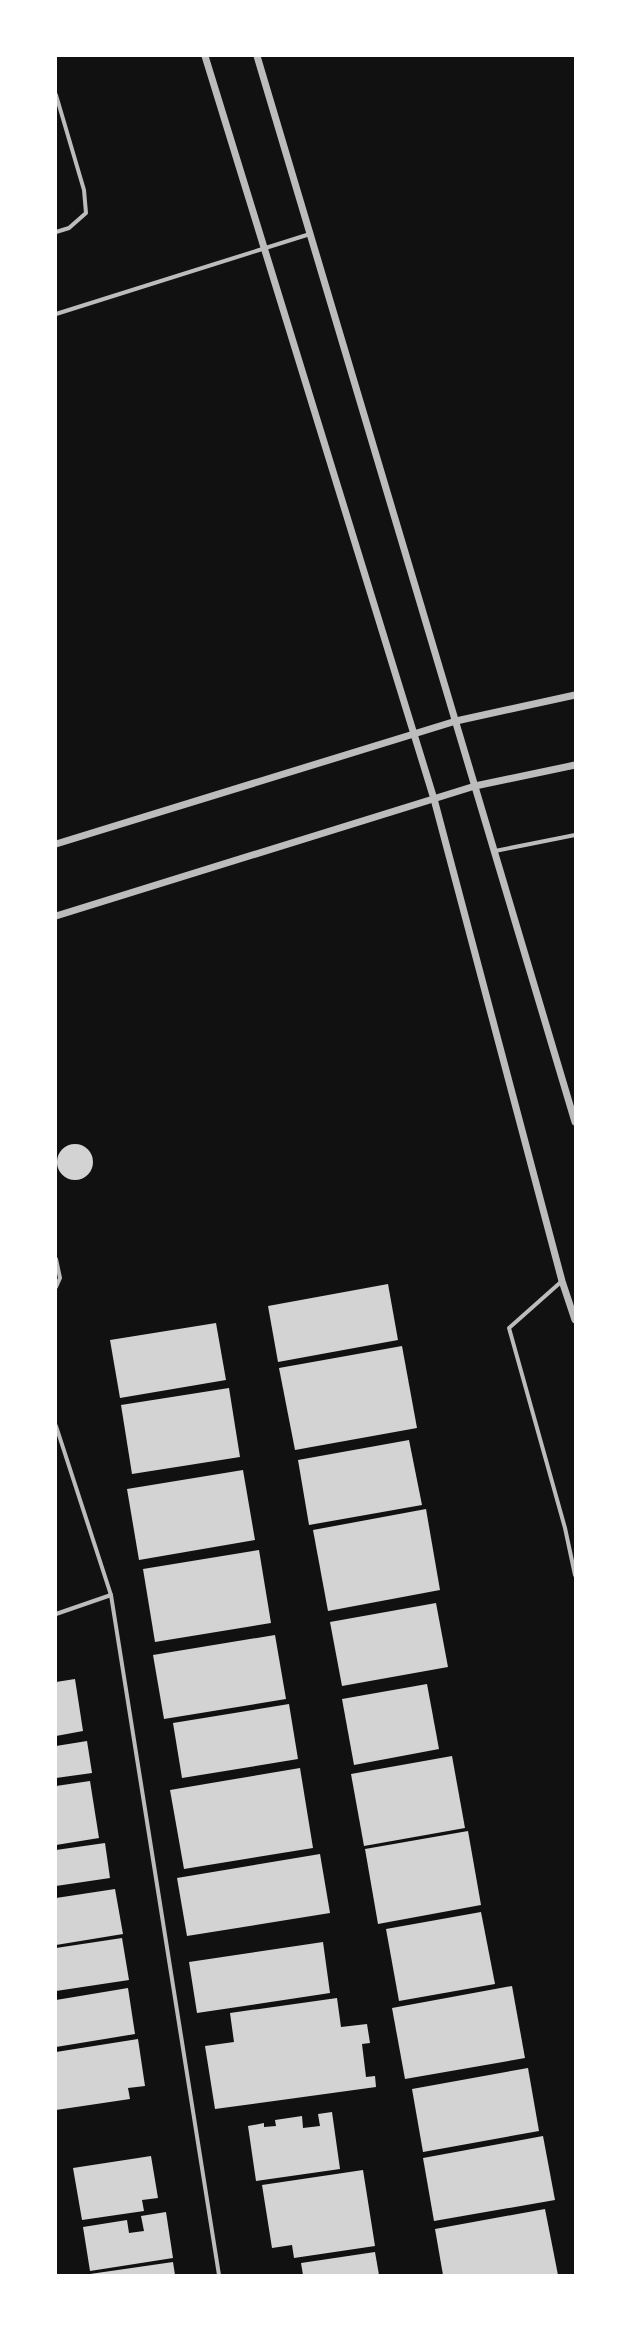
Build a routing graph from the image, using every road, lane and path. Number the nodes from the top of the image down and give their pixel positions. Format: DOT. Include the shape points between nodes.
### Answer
graph roads {
  1 [pos="205,56"];
  2 [pos="258,56"];
  3 [pos="56,94"];
  4 [pos="56,232"];
  5 [pos="310,234"];
  6 [pos="265,248"];
  7 [pos="56,314"];
  8 [pos="575,695"];
  9 [pos="456,721"];
  10 [pos="414,734"];
  11 [pos="575,765"];
  12 [pos="475,786"];
  13 [pos="434,800"];
  14 [pos="575,835"];
  15 [pos="56,844"];
  16 [pos="495,851"];
  17 [pos="56,916"];
  18 [pos="575,1122"];
  19 [pos="56,1259"];
  20 [pos="562,1281"];
  21 [pos="56,1287"];
  22 [pos="575,1320"];
  23 [pos="56,1426"];
  24 [pos="575,1575"];
  25 [pos="111,1595"];
  26 [pos="56,1614"];
  27 [pos="219,2275"];
  1 -- 6 [label="street"];
  2 -- 5 [label="street"];
  3 -- 4 [label="street" via="84,190 86,213 69,228"];
  5 -- 6 [label="street"];
  5 -- 9 [label="street"];
  6 -- 7 [label="street"];
  6 -- 10 [label="street"];
  8 -- 9 [label="street"];
  9 -- 10 [label="street"];
  9 -- 12 [label="street"];
  10 -- 13 [label="street"];
  10 -- 15 [label="street"];
  11 -- 12 [label="street"];
  12 -- 13 [label="street"];
  12 -- 16 [label="street"];
  13 -- 17 [label="street"];
  13 -- 20 [label="street"];
  14 -- 16 [label="street"];
  16 -- 18 [label="street"];
  19 -- 21 [label="street" via="60,1278"];
  20 -- 22 [label="street"];
  20 -- 24 [label="street" via="509,1328 565,1528"];
  23 -- 25 [label="street"];
  25 -- 26 [label="street"];
  25 -- 27 [label="street"];
}
